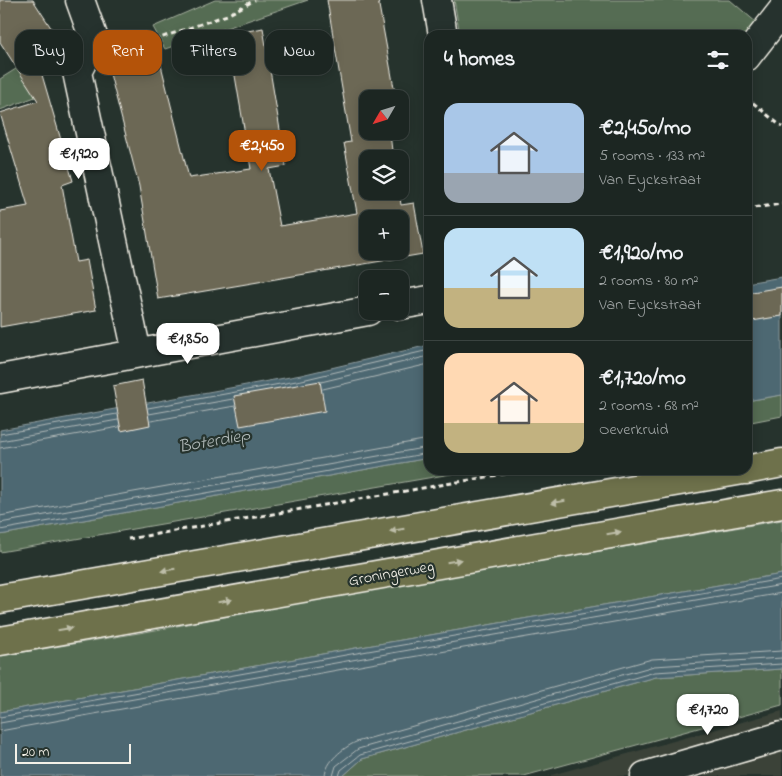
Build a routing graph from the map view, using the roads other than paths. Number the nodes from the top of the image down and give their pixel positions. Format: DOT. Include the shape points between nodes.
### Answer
graph roads {
  1 [pos="80,0"];
  2 [pos="437,0"];
  3 [pos="775,8"];
  4 [pos="442,30"];
  5 [pos="752,47"];
  6 [pos="424,301"];
  7 [pos="409,304"];
  8 [pos="359,313"];
  9 [pos="138,353"];
  10 [pos="0,379"];
  11 [pos="782,463"];
  12 [pos="752,469"];
  13 [pos="716,475"];
  14 [pos="782,504"];
  15 [pos="0,599"];
  16 [pos="0,641"];
  17 [pos="782,736"];
  18 [pos="645,776"];
  1 -- 9 [label="street" via="94,39 77,72"];
  2 -- 4 [label="street"];
  3 -- 5 [label="street"];
  6 -- 7 [label="street"];
  8 -- 9 [label="street"];
  9 -- 10 [label="street"];
  11 -- 12 [label="main road"];
  13 -- 15 [label="main road, one-way"];
  16 -- 14 [label="main road, Groningerweg, one-way"];
  17 -- 18 [label="street"];
}
